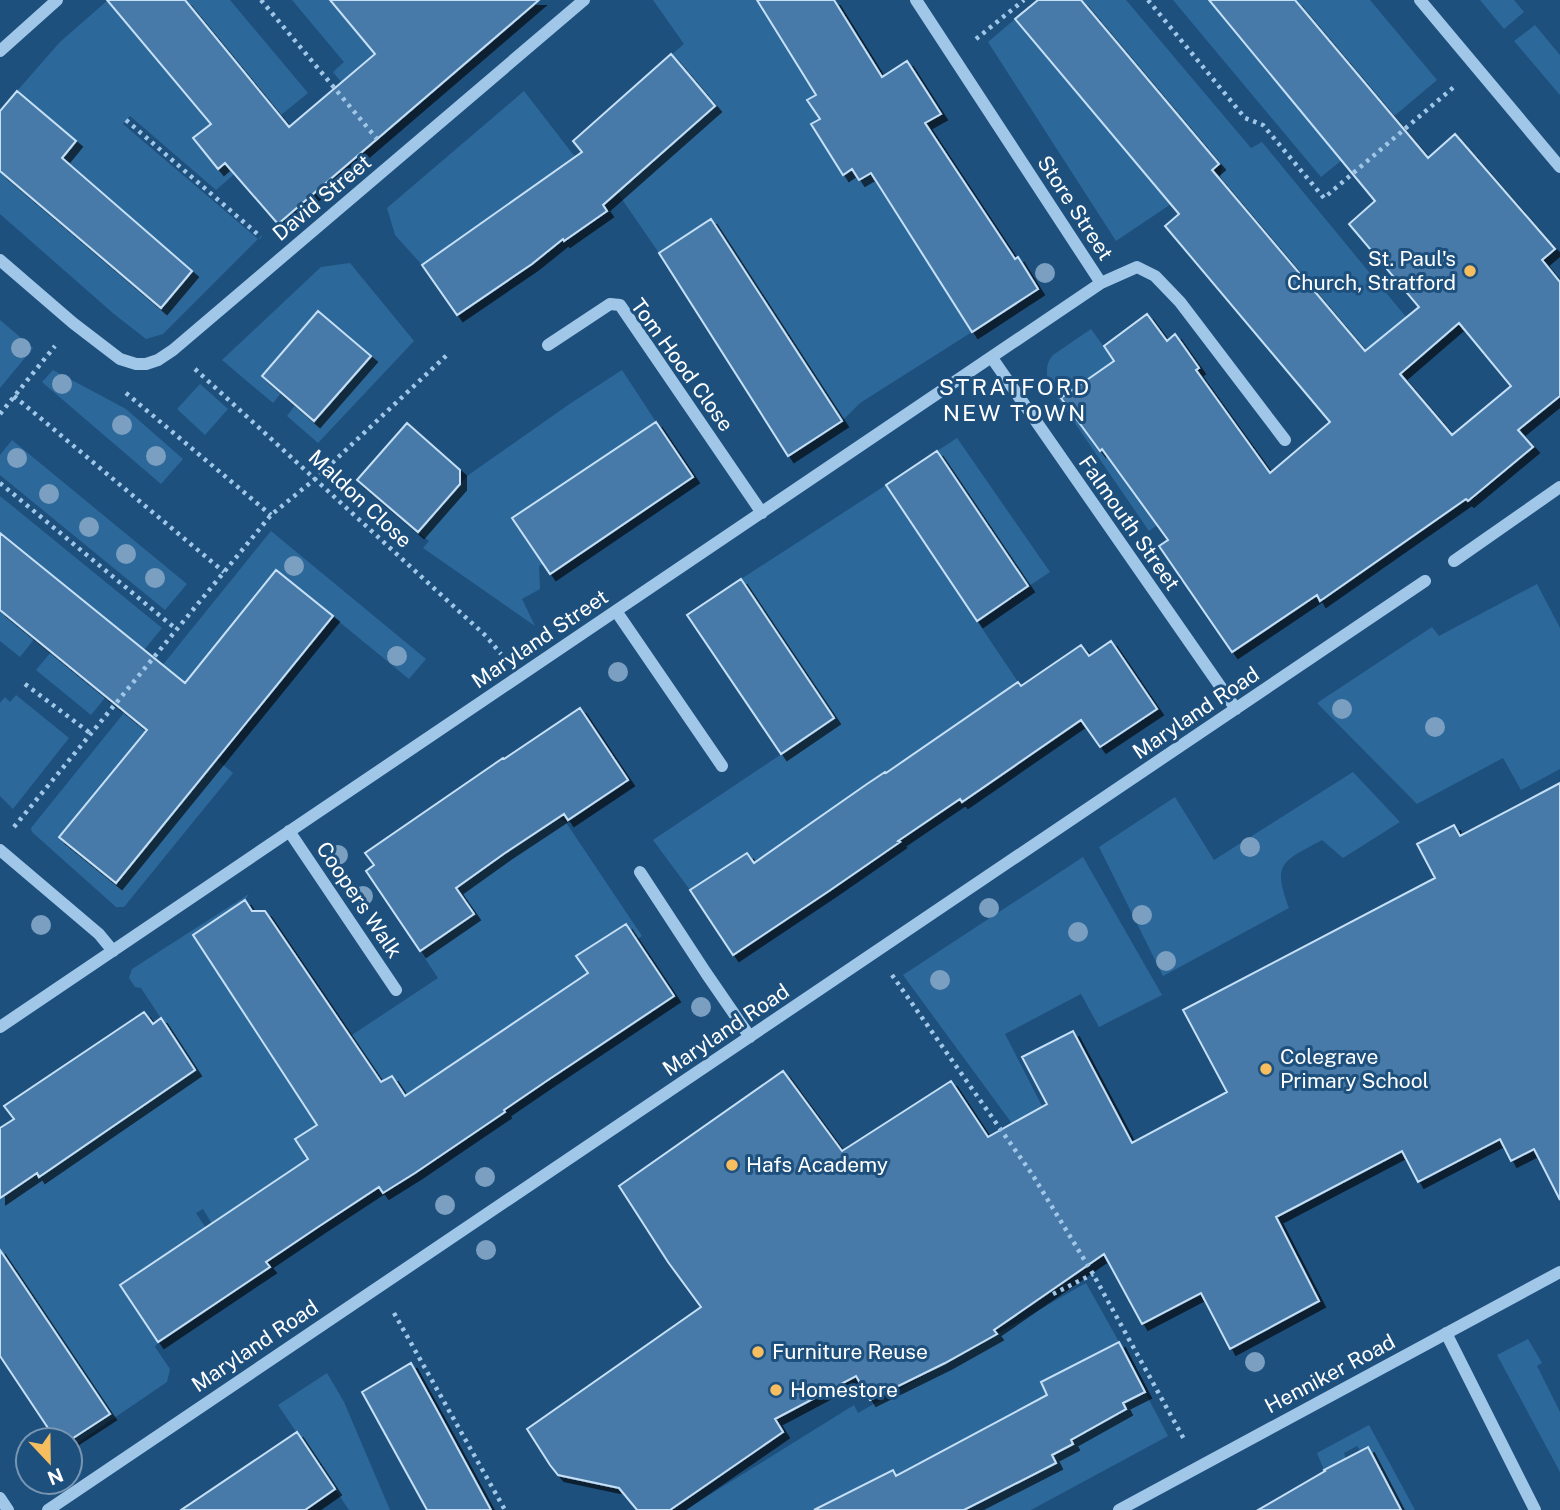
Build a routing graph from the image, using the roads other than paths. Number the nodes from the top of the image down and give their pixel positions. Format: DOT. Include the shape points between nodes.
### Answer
graph roads {
  1 [pos="57,0"];
  2 [pos="584,0"];
  3 [pos="916,0"];
  4 [pos="1420,0"];
  5 [pos="0,51"];
  6 [pos="1558,161"];
  7 [pos="0,260"];
  8 [pos="1101,283"];
  9 [pos="548,345"];
  10 [pos="992,358"];
  11 [pos="1285,439"];
  12 [pos="1560,487"];
  13 [pos="762,513"];
  14 [pos="1454,561"];
  15 [pos="1425,581"];
  16 [pos="616,611"];
  17 [pos="1236,709"];
  18 [pos="722,766"];
  19 [pos="289,831"];
  20 [pos="0,850"];
  21 [pos="640,872"];
  22 [pos="113,951"];
  23 [pos="396,990"];
  24 [pos="0,1027"];
  25 [pos="750,1037"];
  26 [pos="1560,1272"];
  27 [pos="1446,1333"];
  28 [pos="0,1498"];
  29 [pos="8,1510"];
  30 [pos="48,1510"];
  31 [pos="1119,1510"];
  32 [pos="1535,1510"];
  1 -- 5 [label="street"];
  2 -- 7 [label="street, David Street" via="158,360 136,364 120,359"];
  3 -- 8 [label="street, Store Street"];
  4 -- 6 [label="street"];
  8 -- 10 [label="street, Maryland Street"];
  8 -- 11 [label="street, Store Street" via="1137,267 1155,276"];
  9 -- 13 [label="street, Tom Hood Close" via="610,304 620,305"];
  10 -- 13 [label="street, Maryland Street"];
  10 -- 17 [label="street, Falmouth Street"];
  12 -- 14 [label="street"];
  13 -- 16 [label="street, Maryland Street"];
  15 -- 17 [label="street, Maryland Road"];
  16 -- 18 [label="street"];
  16 -- 19 [label="street, Maryland Street"];
  17 -- 25 [label="street, Maryland Road"];
  19 -- 22 [label="street, Maryland Street"];
  19 -- 23 [label="street, Coopers Walk"];
  20 -- 22 [label="street"];
  21 -- 25 [label="street"];
  22 -- 24 [label="street, Maryland Street"];
  25 -- 30 [label="street, Maryland Road"];
  26 -- 27 [label="street, Henniker Road"];
  27 -- 31 [label="street, Henniker Road"];
  27 -- 32 [label="street"];
  28 -- 29 [label="street"];
}
